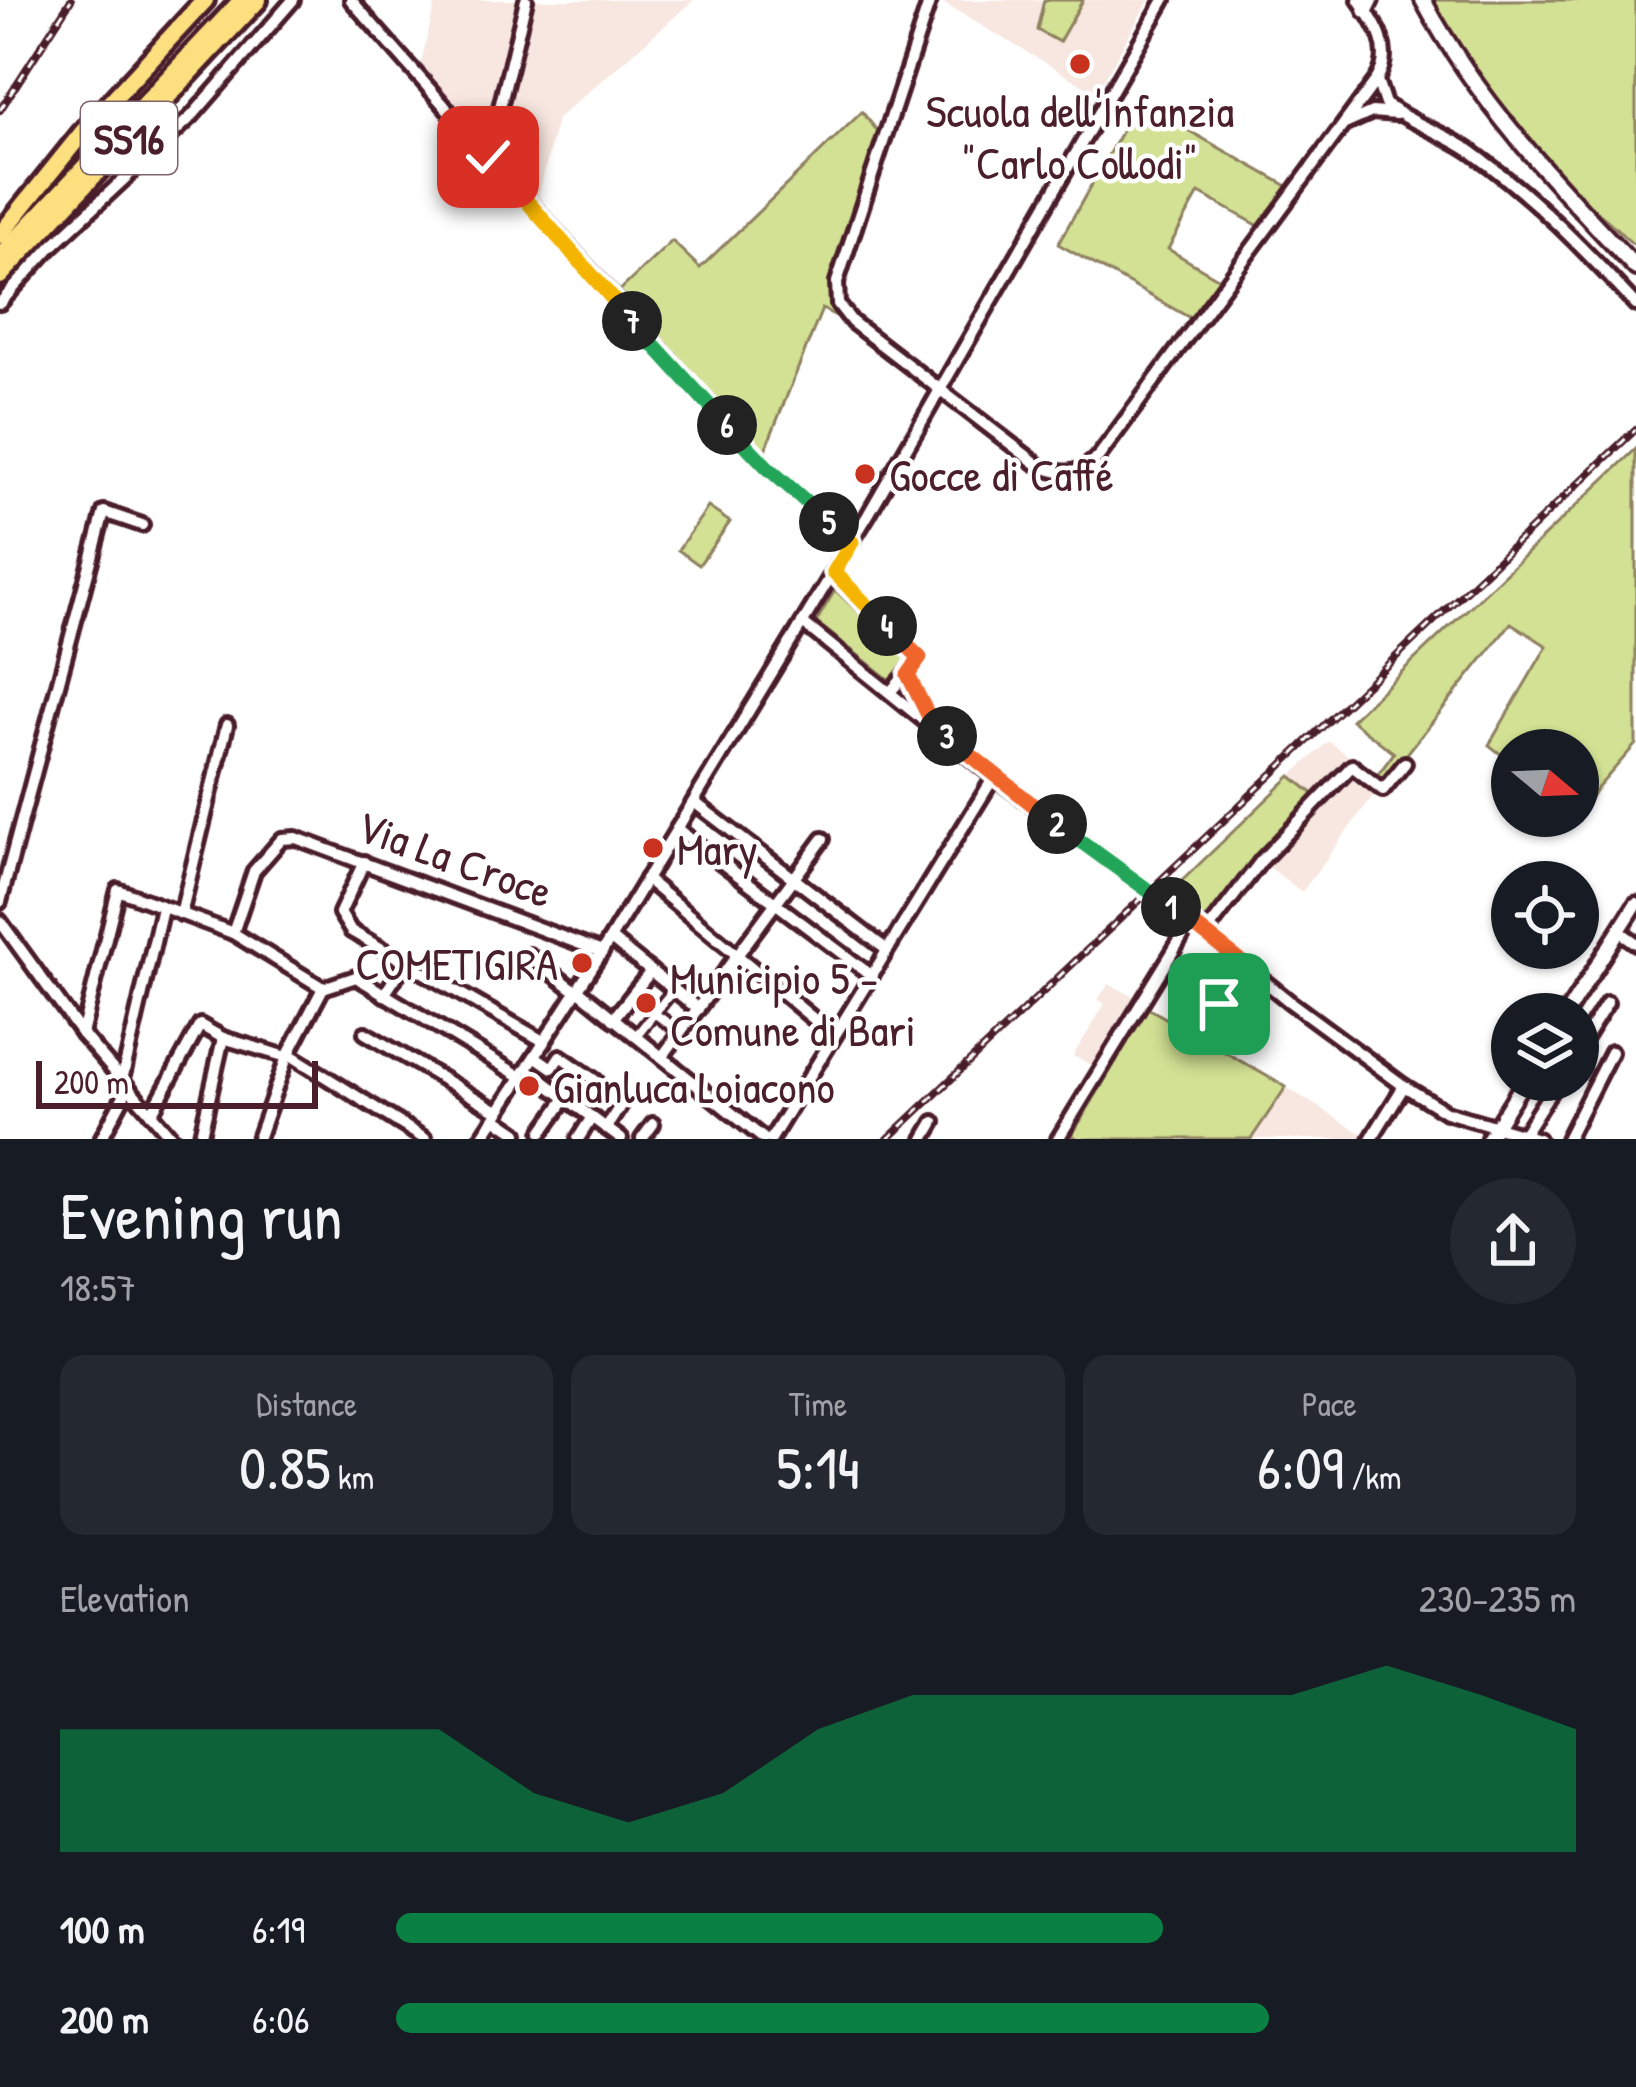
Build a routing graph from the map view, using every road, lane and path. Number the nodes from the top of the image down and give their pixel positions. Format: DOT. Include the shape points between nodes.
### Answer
graph roads {
  1 [pos="205,0"];
  2 [pos="242,0"];
  3 [pos="258,0"];
  4 [pos="293,0"];
  5 [pos="351,0"];
  6 [pos="526,0"];
  7 [pos="930,0"];
  8 [pos="1164,0"];
  9 [pos="1412,0"];
  10 [pos="1423,0"];
  11 [pos="1365,3"];
  12 [pos="1446,41"];
  13 [pos="1377,79"];
  14 [pos="1399,115"];
  15 [pos="1345,124"];
  16 [pos="488,157"];
  17 [pos="1588,218"];
  18 [pos="0,235"];
  19 [pos="1636,251"];
  20 [pos="0,257"];
  21 [pos="1636,268"];
  22 [pos="0,276"];
  23 [pos="0,303"];
  24 [pos="1636,304"];
  25 [pos="940,390"];
  26 [pos="142,525"];
  27 [pos="852,542"];
  28 [pos="834,572"];
  29 [pos="803,623"];
  30 [pos="908,675"];
  31 [pos="891,691"];
  32 [pos="227,725"];
  33 [pos="933,725"];
  34 [pos="1405,763"];
  35 [pos="994,776"];
  36 [pos="694,802"];
  37 [pos="677,829"];
  38 [pos="823,839"];
  39 [pos="364,862"];
  40 [pos="794,878"];
  41 [pos="646,879"];
  42 [pos="0,902"];
  43 [pos="776,903"];
  44 [pos="1636,904"];
  45 [pos="162,908"];
  46 [pos="181,914"];
  47 [pos="0,921"];
  48 [pos="1191,922"];
  49 [pos="1618,931"];
  50 [pos="233,933"];
  51 [pos="1205,934"];
  52 [pos="610,939"];
  53 [pos="1636,943"];
  54 [pos="887,950"];
  55 [pos="602,952"];
  56 [pos="529,955"];
  57 [pos="737,955"];
  58 [pos="405,962"];
  59 [pos="1245,965"];
  60 [pos="651,971"];
  61 [pos="872,976"];
  62 [pos="323,988"];
  63 [pos="674,989"];
  64 [pos="577,991"];
  65 [pos="1579,993"];
  66 [pos="385,995"];
  67 [pos="1607,1004"];
  68 [pos="698,1009"];
  69 [pos="654,1013"];
  70 [pos="1599,1016"];
  71 [pos="613,1019"];
  72 [pos="365,1033"];
  73 [pos="680,1033"];
  74 [pos="82,1034"];
  75 [pos="635,1036"];
  76 [pos="834,1036"];
  77 [pos="223,1038"];
  78 [pos="1201,1038"];
  79 [pos="545,1042"];
  80 [pos="1611,1052"];
  81 [pos="288,1055"];
  82 [pos="536,1057"];
  83 [pos="662,1058"];
  84 [pos="525,1074"];
  85 [pos="125,1084"];
  86 [pos="1405,1086"];
  87 [pos="566,1098"];
  88 [pos="1512,1101"];
  89 [pos="1545,1101"];
  90 [pos="622,1103"];
  91 [pos="578,1107"];
  92 [pos="152,1114"];
  93 [pos="497,1115"];
  94 [pos="934,1122"];
  95 [pos="601,1124"];
  96 [pos="653,1124"];
  97 [pos="542,1132"];
  98 [pos="517,1133"];
  99 [pos="1491,1133"];
  100 [pos="1523,1135"];
  101 [pos="100,1139"];
  102 [pos="173,1139"];
  103 [pos="200,1139"];
  104 [pos="258,1139"];
  105 [pos="425,1139"];
  106 [pos="481,1139"];
  107 [pos="578,1139"];
  108 [pos="593,1139"];
  109 [pos="621,1139"];
  110 [pos="642,1139"];
  111 [pos="767,1139"];
  112 [pos="924,1139"];
  113 [pos="1058,1139"];
  114 [pos="1371,1139"];
  115 [pos="1538,1139"];
  116 [pos="1567,1139"];
  1 -- 18 [label="highway"];
  2 -- 20 [label="highway, SS16"];
  3 -- 22 [label="highway, SS16"];
  4 -- 23 [label="street" via="192,116"];
  5 -- 16 [label="street"];
  6 -- 16 [label="street"];
  7 -- 25 [label="street" via="836,290 852,322"];
  8 -- 25 [label="street"];
  9 -- 12 [label="main road"];
  10 -- 12 [label="main road"];
  11 -- 13 [label="street" via="1386,56"];
  12 -- 17 [label="main road" via="1499,118"];
  13 -- 14 [label="street" via="1380,96"];
  13 -- 15 [label="street"];
  14 -- 15 [label="street" via="1372,112"];
  14 -- 24 [label="street" via="1457,142 1523,192"];
  15 -- 25 [label="street" via="1090,465 1067,474 1043,468"];
  16 -- 27 [label="street" via="768,468"];
  17 -- 19 [label="main road"];
  17 -- 21 [label="main road"];
  25 -- 27 [label="street"];
  26 -- 42 [label="street" via="104,512"];
  27 -- 28 [label="street"];
  28 -- 29 [label="street"];
  28 -- 30 [label="street" via="920,658"];
  29 -- 31 [label="street"];
  29 -- 36 [label="street"];
  30 -- 31 [label="street"];
  30 -- 33 [label="street"];
  31 -- 33 [label="street"];
  32 -- 46 [label="street"];
  33 -- 35 [label="street"];
  34 -- 51 [label="street" via="1383,790 1352,766"];
  35 -- 48 [label="street"];
  35 -- 54 [label="street"];
  36 -- 37 [label="street"];
  36 -- 40 [label="street"];
  37 -- 41 [label="street"];
  37 -- 43 [label="street"];
  38 -- 40 [label="street"];
  39 -- 50 [label="street, Via La Croce" via="282,839 254,871"];
  39 -- 55 [label="street, Via La Croce"];
  39 -- 58 [label="street" via="341,920"];
  40 -- 43 [label="street"];
  40 -- 54 [label="street"];
  41 -- 52 [label="street"];
  41 -- 57 [label="street"];
  43 -- 57 [label="street"];
  43 -- 61 [label="street"];
  44 -- 49 [label="street"];
  45 -- 46 [label="street"];
  45 -- 74 [label="street" via="118,890"];
  45 -- 85 [label="street"];
  46 -- 50 [label="street"];
  47 -- 74 [label="street"];
  48 -- 51 [label="street"];
  48 -- 113 [label="street"];
  49 -- 53 [label="street"];
  49 -- 65 [label="street"];
  50 -- 62 [label="street"];
  51 -- 59 [label="street"];
  52 -- 55 [label="street"];
  52 -- 60 [label="street"];
  54 -- 61 [label="street"];
  55 -- 64 [label="street"];
  56 -- 64 [label="street"];
  57 -- 68 [label="street"];
  57 -- 76 [label="street"];
  58 -- 66 [label="street"];
  58 -- 79 [label="street"];
  59 -- 78 [label="street"];
  59 -- 86 [label="street"];
  60 -- 63 [label="street"];
  60 -- 71 [label="street"];
  61 -- 76 [label="street"];
  62 -- 66 [label="street" via="356,977"];
  62 -- 81 [label="street"];
  63 -- 68 [label="street"];
  63 -- 69 [label="street"];
  64 -- 71 [label="street"];
  64 -- 79 [label="street"];
  66 -- 84 [label="street"];
  67 -- 70 [label="street"];
  68 -- 73 [label="street"];
  69 -- 73 [label="street"];
  69 -- 75 [label="street"];
  71 -- 75 [label="street"];
  72 -- 93 [label="street"];
  73 -- 83 [label="street"];
  74 -- 85 [label="street"];
  75 -- 83 [label="street"];
  76 -- 111 [label="street"];
  77 -- 81 [label="street"];
  77 -- 92 [label="street" via="200,1025"];
  77 -- 103 [label="street"];
  79 -- 82 [label="street"];
  80 -- 116 [label="street"];
  81 -- 104 [label="street"];
  81 -- 105 [label="street"];
  82 -- 84 [label="street"];
  82 -- 91 [label="street" via="552,1068 560,1055 596,1081"];
  83 -- 111 [label="street"];
  84 -- 87 [label="street"];
  84 -- 93 [label="street"];
  85 -- 92 [label="street"];
  85 -- 101 [label="street"];
  86 -- 99 [label="street"];
  86 -- 114 [label="street"];
  87 -- 91 [label="street"];
  87 -- 97 [label="street"];
  88 -- 99 [label="street"];
  89 -- 100 [label="street"];
  90 -- 95 [label="street"];
  91 -- 95 [label="street"];
  92 -- 102 [label="street"];
  93 -- 98 [label="street"];
  93 -- 106 [label="street"];
  94 -- 112 [label="street"];
  95 -- 107 [label="street"];
  95 -- 108 [label="street"];
  95 -- 109 [label="street"];
  96 -- 110 [label="street"];
  99 -- 100 [label="street"];
  100 -- 115 [label="street"];
}
